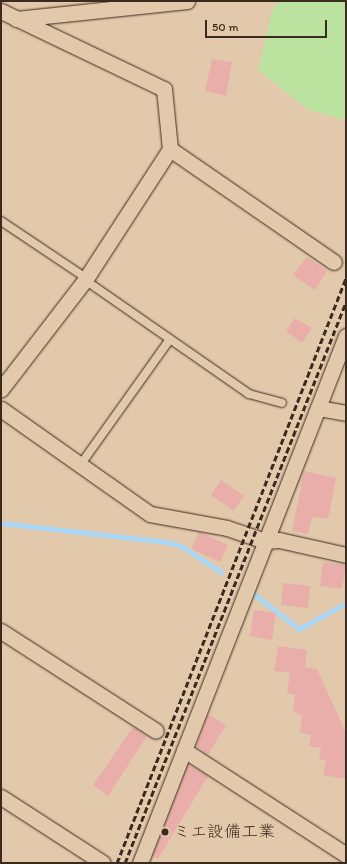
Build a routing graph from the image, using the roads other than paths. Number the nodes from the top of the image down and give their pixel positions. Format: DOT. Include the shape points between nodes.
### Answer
graph roads {
  1 [pos="187,1"];
  2 [pos="53,8"];
  3 [pos="1,11"];
  4 [pos="16,19"];
  5 [pos="170,150"];
  6 [pos="1,221"];
  7 [pos="334,262"];
  8 [pos="85,279"];
  9 [pos="346,336"];
  10 [pos="170,338"];
  11 [pos="1,390"];
  12 [pos="282,403"];
  13 [pos="318,408"];
  14 [pos="1,410"];
  15 [pos="346,412"];
  16 [pos="81,464"];
  17 [pos="265,541"];
  18 [pos="346,555"];
  19 [pos="1,631"];
  20 [pos="156,731"];
  21 [pos="184,750"];
  22 [pos="1,797"];
  23 [pos="346,855"];
  24 [pos="103,863"];
  25 [pos="140,863"];
  1 -- 2 [label="street"];
  2 -- 4 [label="street"];
  3 -- 4 [label="street"];
  4 -- 5 [label="street" via="164,89"];
  5 -- 7 [label="street"];
  5 -- 8 [label="street"];
  6 -- 8 [label="lane"];
  8 -- 10 [label="lane"];
  8 -- 11 [label="street"];
  9 -- 13 [label="street"];
  10 -- 12 [label="lane" via="249,394"];
  10 -- 16 [label="lane"];
  13 -- 15 [label="street"];
  13 -- 17 [label="street"];
  14 -- 16 [label="street"];
  16 -- 17 [label="street" via="150,514 228,528"];
  17 -- 18 [label="street" via="279,540"];
  17 -- 21 [label="street"];
  19 -- 20 [label="street"];
  21 -- 23 [label="street"];
  21 -- 25 [label="street"];
  22 -- 24 [label="street"];
}
